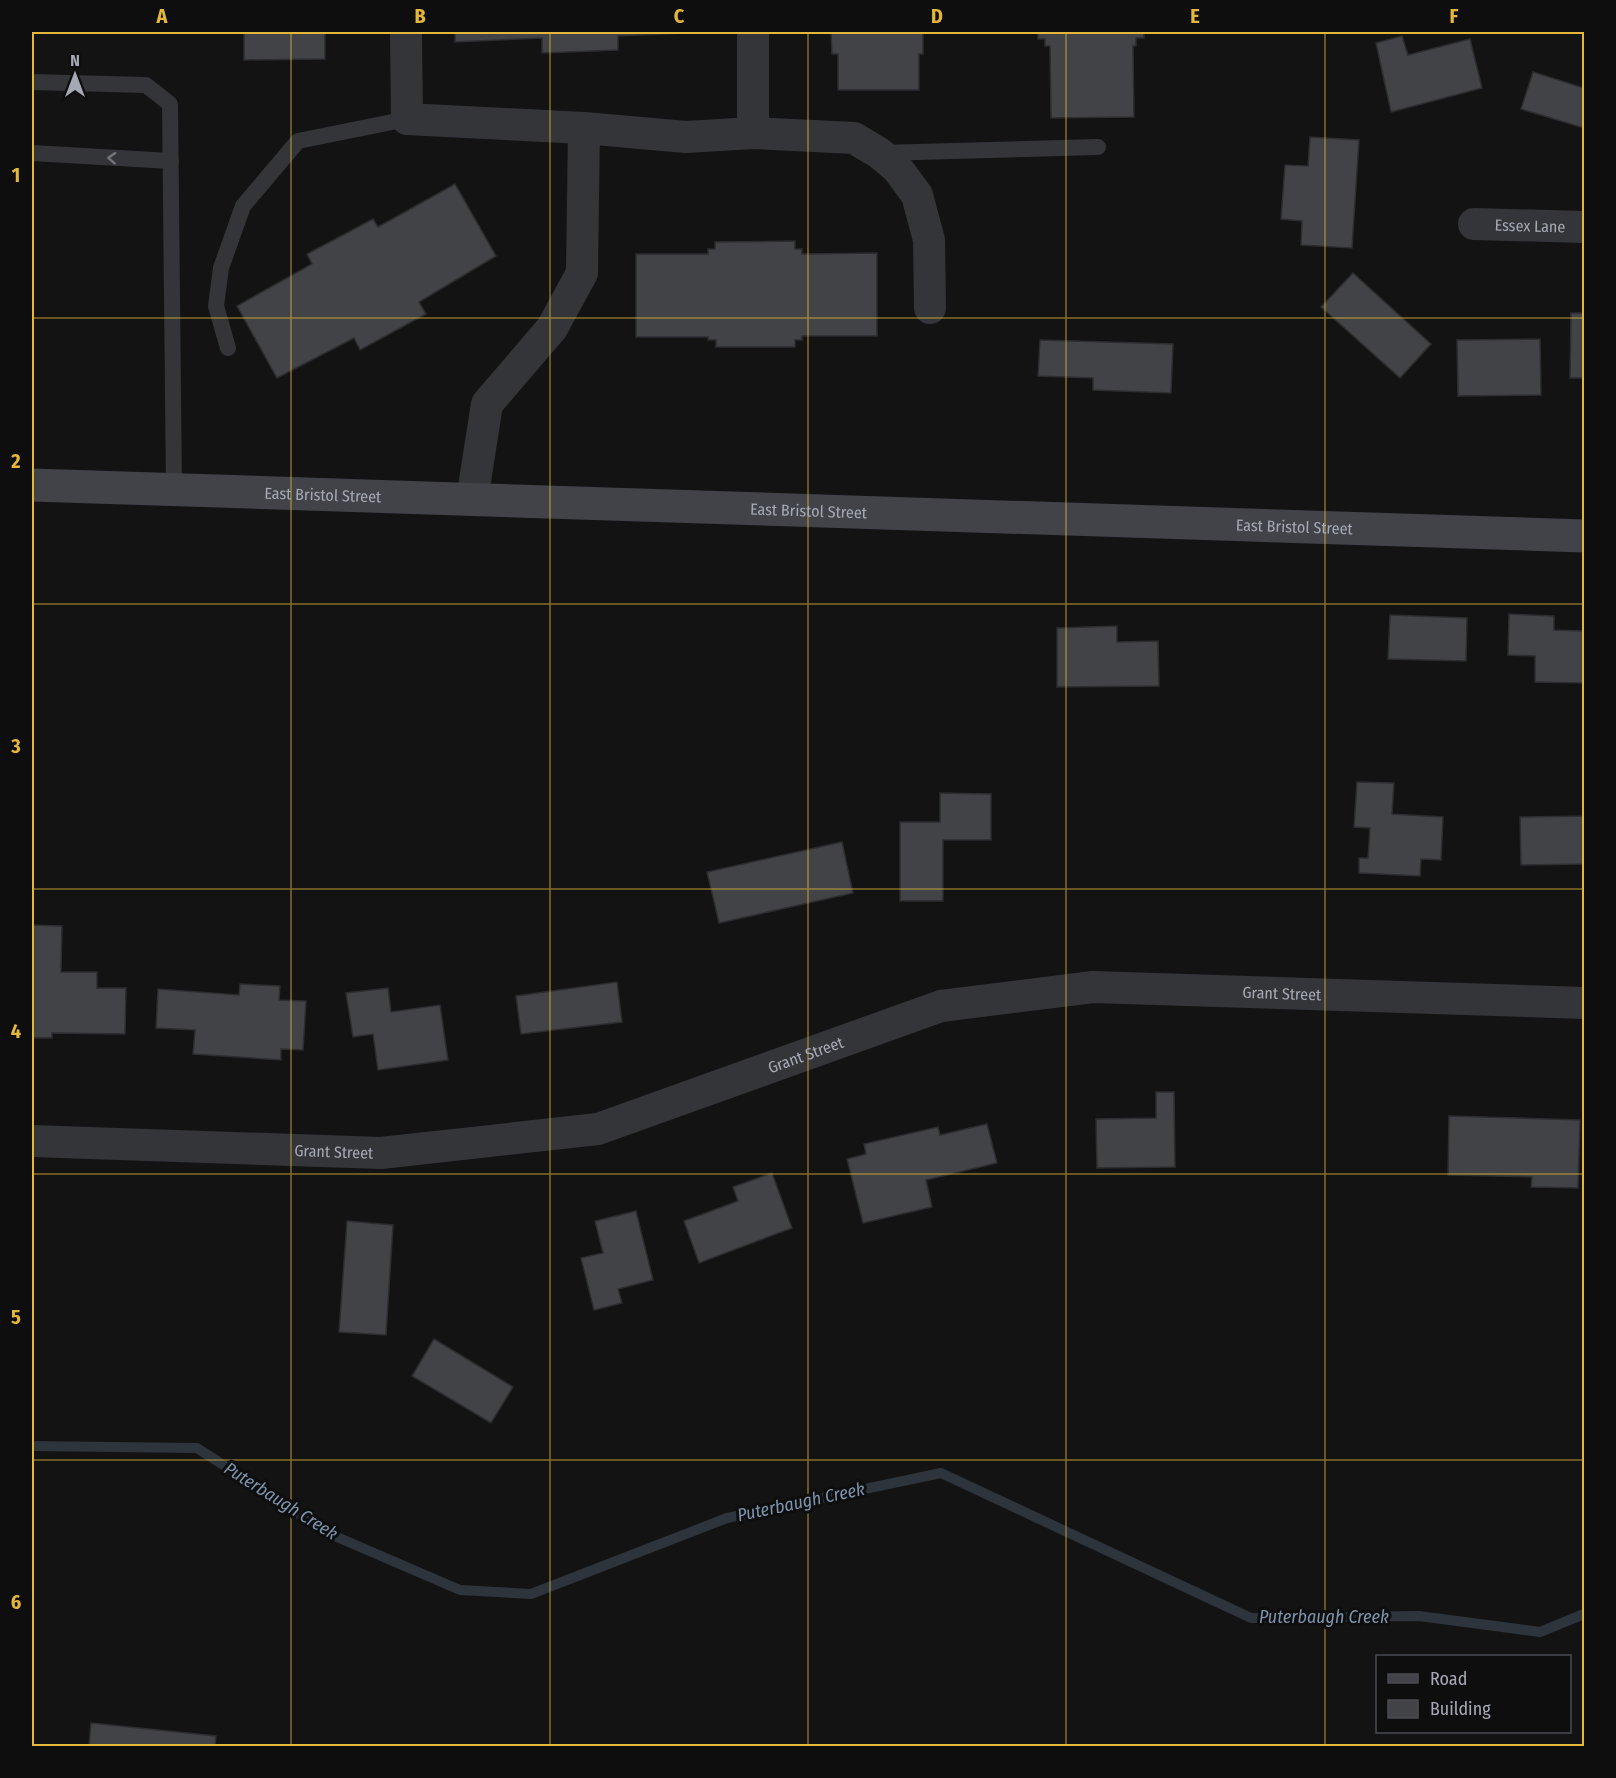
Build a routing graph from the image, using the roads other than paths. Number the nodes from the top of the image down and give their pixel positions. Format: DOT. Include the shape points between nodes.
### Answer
graph roads {
  1 [pos="406,32"];
  2 [pos="753,32"];
  3 [pos="32,82"];
  4 [pos="407,119"];
  5 [pos="584,128"];
  6 [pos="753,133"];
  7 [pos="1098,147"];
  8 [pos="32,153"];
  9 [pos="879,153"];
  10 [pos="171,161"];
  11 [pos="1474,224"];
  12 [pos="1584,227"];
  13 [pos="930,308"];
  14 [pos="228,348"];
  15 [pos="32,485"];
  16 [pos="174,489"];
  17 [pos="472,500"];
  18 [pos="1584,536"];
  19 [pos="1584,1004"];
  20 [pos="32,1141"];
  1 -- 4 [label="street"];
  2 -- 6 [label="street"];
  3 -- 10 [label="lane" via="146,85 171,104"];
  4 -- 5 [label="street"];
  4 -- 14 [label="lane" via="298,141 243,206 221,268 216,306"];
  5 -- 6 [label="street" via="686,137"];
  5 -- 17 [label="street" via="582,273 552,328 487,404"];
  6 -- 9 [label="street" via="854,138"];
  7 -- 9 [label="lane"];
  10 -- 8 [label="lane, one-way"];
  9 -- 13 [label="street" via="897,168 916,195 928,240"];
  10 -- 16 [label="lane"];
  11 -- 12 [label="street, Essex Lane"];
  15 -- 16 [label="main road, East Bristol Street"];
  16 -- 17 [label="main road, East Bristol Street"];
  17 -- 18 [label="main road, East Bristol Street"];
  19 -- 20 [label="street, Grant Street" via="1093,987 941,1006 598,1129 381,1153"];
}
